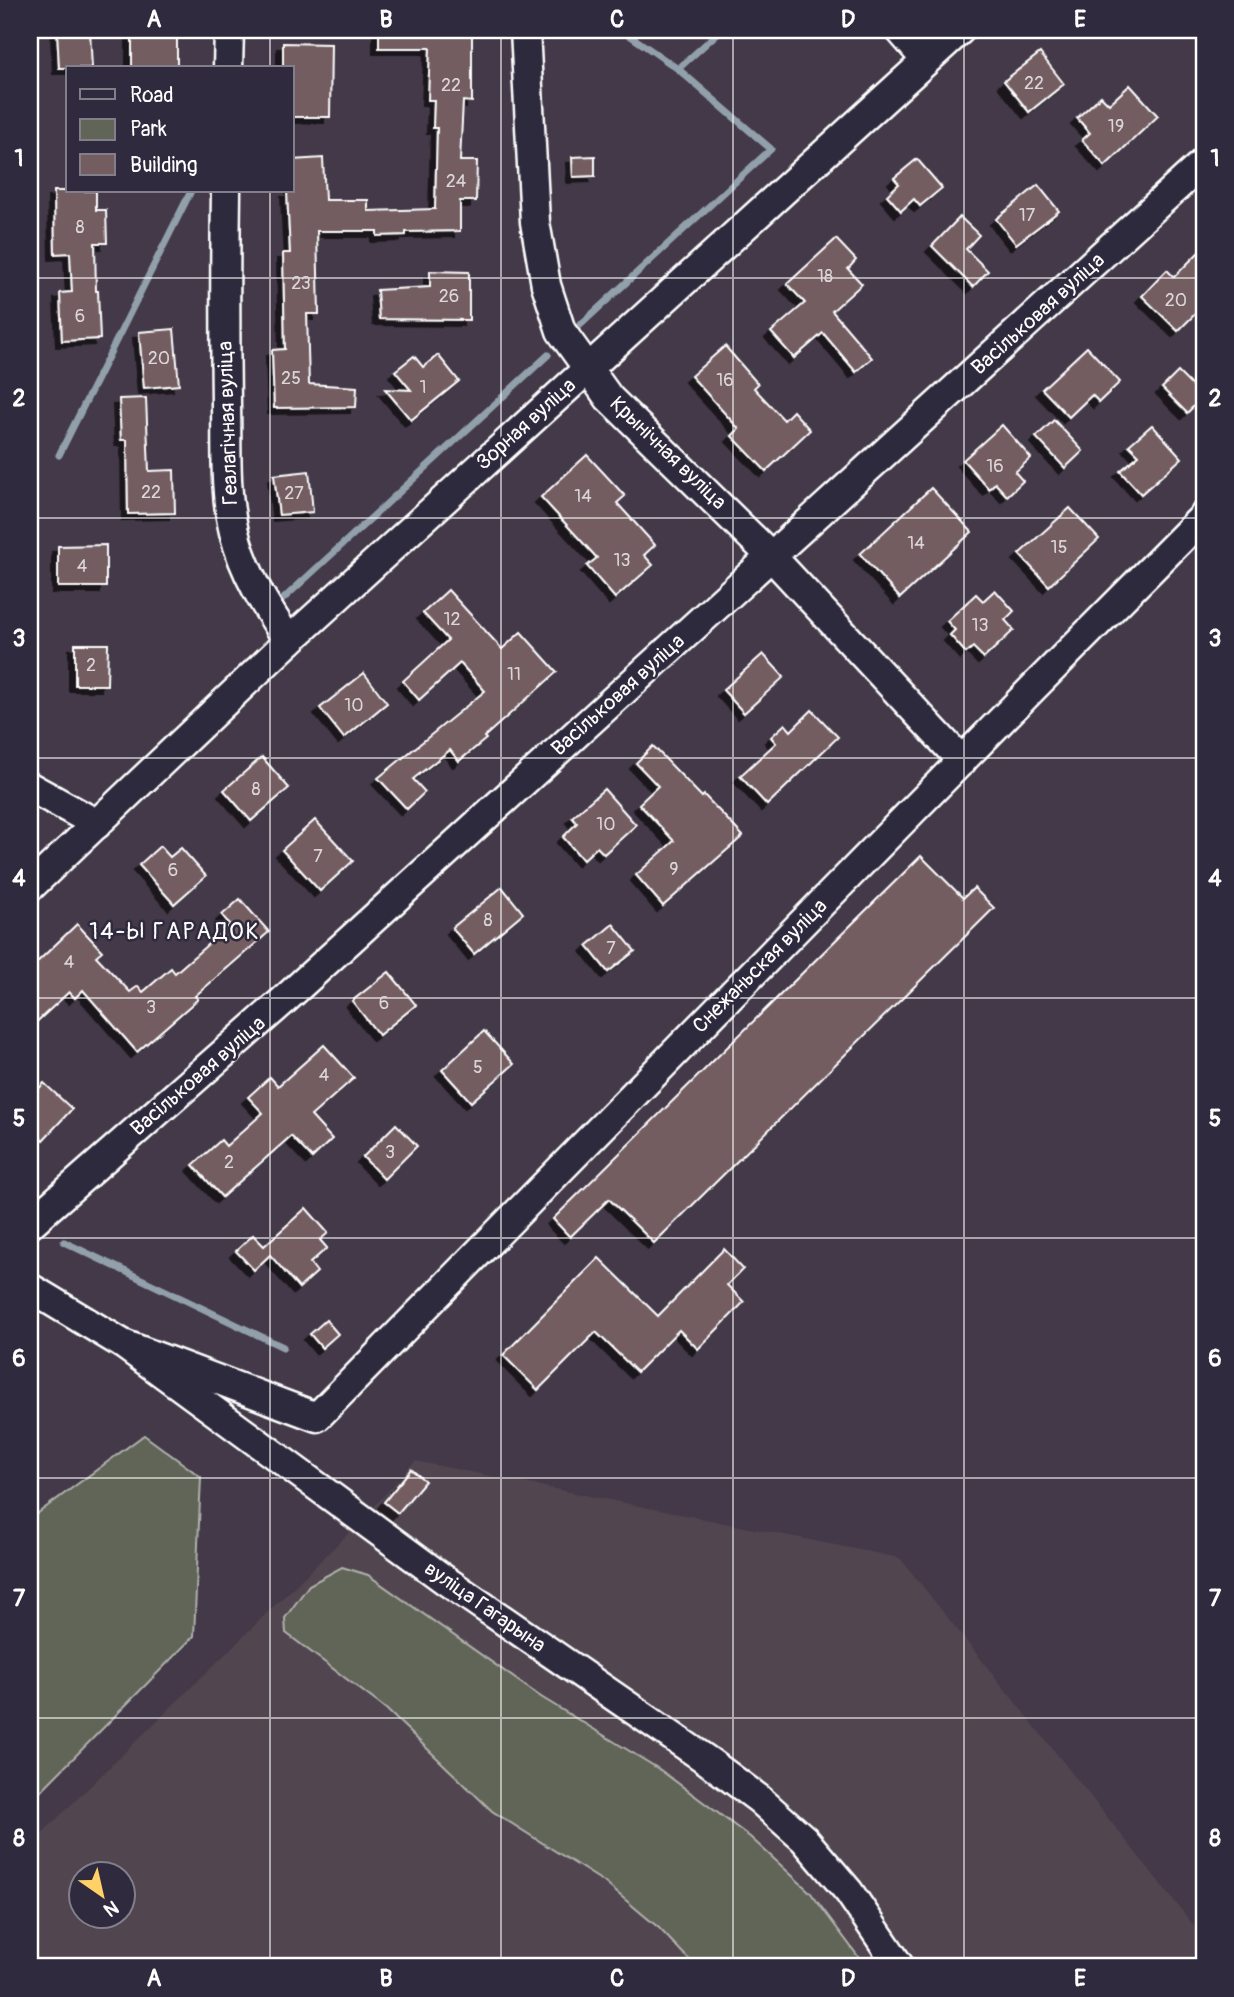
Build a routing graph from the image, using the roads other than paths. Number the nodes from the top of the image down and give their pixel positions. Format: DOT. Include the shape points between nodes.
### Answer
graph roads {
  1 [pos="229,30"];
  2 [pos="525,30"];
  3 [pos="900,30"];
  4 [pos="960,30"];
  5 [pos="926,60"];
  6 [pos="228,66"];
  7 [pos="1204,162"];
  8 [pos="226,192"];
  9 [pos="589,368"];
  10 [pos="1204,516"];
  11 [pos="771,556"];
  12 [pos="289,641"];
  13 [pos="962,761"];
  14 [pos="30,787"];
  15 [pos="97,824"];
  16 [pos="30,887"];
  17 [pos="30,1224"];
  18 [pos="30,1288"];
  19 [pos="123,1344"];
  20 [pos="900,1967"];
  1 -- 6 [label="street"];
  2 -- 9 [label="street, Крынічная вуліца" via="535,222 546,285 561,331"];
  3 -- 5 [label="street"];
  4 -- 5 [label="street, Зорная вуліца"];
  5 -- 9 [label="street, Зорная вуліца"];
  7 -- 11 [label="street, Васільковая вуліца"];
  8 -- 12 [label="street, Геалагічная вуліца" via="228,494 245,566"];
  9 -- 11 [label="street, Крынічная вуліца" via="609,398"];
  9 -- 12 [label="street, Зорная вуліца"];
  10 -- 13 [label="street, Снежаньская вуліца"];
  11 -- 13 [label="street, Крынічная вуліца"];
  11 -- 17 [label="street, Васільковая вуліца" via="283,1001"];
  12 -- 15 [label="street, Зорная вуліца"];
  13 -- 19 [label="street, Снежаньская вуліца" via="317,1417"];
  14 -- 15 [label="street"];
  15 -- 16 [label="street, Зорная вуліца"];
  18 -- 19 [label="street, вуліца Гагарына"];
  19 -- 20 [label="street, вуліца Гагарына" via="445,1580 758,1799 804,1839 849,1892"];
}
